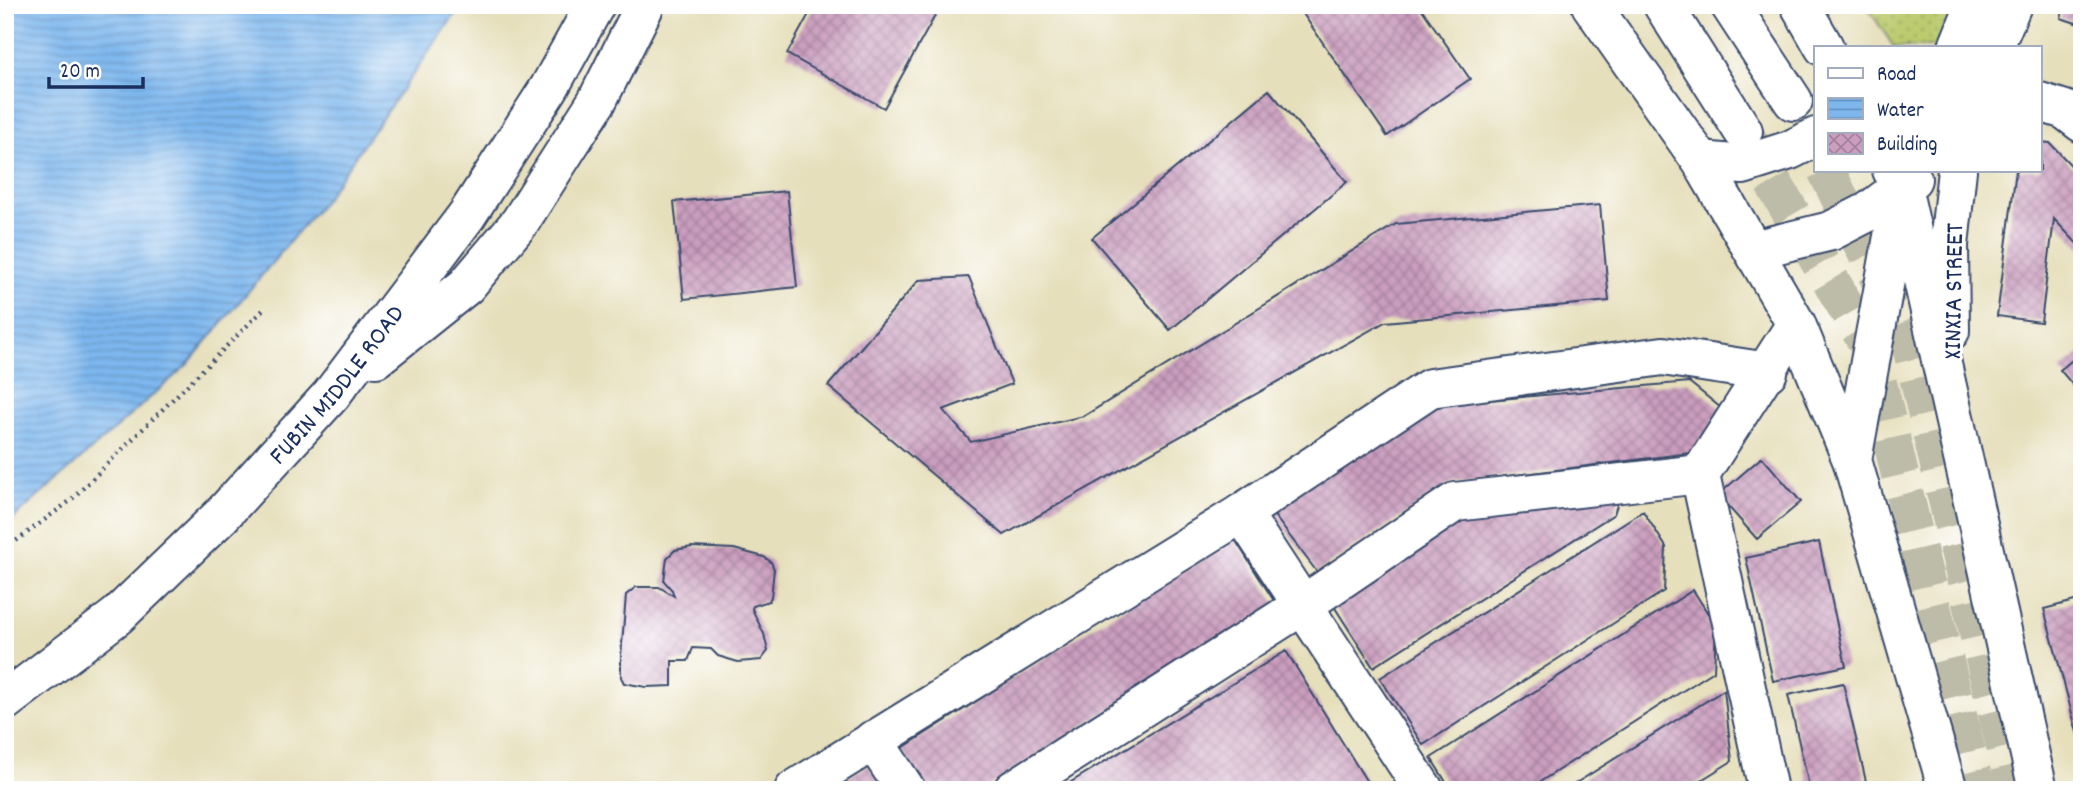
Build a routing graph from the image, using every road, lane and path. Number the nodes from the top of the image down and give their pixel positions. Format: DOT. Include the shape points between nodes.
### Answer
graph roads {
  1 [pos="572,5"];
  2 [pos="595,5"];
  3 [pos="645,5"];
  4 [pos="1591,5"];
  5 [pos="1663,5"];
  6 [pos="1730,5"];
  7 [pos="1800,5"];
  8 [pos="1975,5"];
  9 [pos="2012,5"];
  10 [pos="1823,46"];
  11 [pos="1958,46"];
  12 [pos="1994,46"];
  13 [pos="1793,102"];
  14 [pos="2042,103"];
  15 [pos="2082,122"];
  16 [pos="1743,131"];
  17 [pos="1814,138"];
  18 [pos="1701,161"];
  19 [pos="1957,172"];
  20 [pos="1906,174"];
  21 [pos="1753,250"];
  22 [pos="264,309"];
  23 [pos="1797,324"];
  24 [pos="1768,372"];
  25 [pos="331,395"];
  26 [pos="1952,413"];
  27 [pos="1852,460"];
  28 [pos="1700,474"];
  29 [pos="1242,513"];
  30 [pos="5,549"];
  31 [pos="1303,605"];
  32 [pos="5,701"];
  33 [pos="873,740"];
  34 [pos="794,790"];
  35 [pos="906,790"];
  36 [pos="1013,790"];
  37 [pos="1424,790"];
  38 [pos="1768,790"];
  39 [pos="1948,790"];
  40 [pos="2038,790"];
  1 -- 25 [label="main road" via="499,132 413,256"];
  2 -- 25 [label="main road, FUBIN MIDDLE ROAD" via="550,88 467,215"];
  3 -- 25 [label="main road" via="597,102 520,222 466,286"];
  4 -- 18 [label="main road"];
  5 -- 16 [label="main road"];
  6 -- 13 [label="main road"];
  7 -- 10 [label="main road"];
  8 -- 11 [label="main road"];
  9 -- 12 [label="main road"];
  14 -- 15 [label="main road"];
  17 -- 18 [label="main road" via="1743,166"];
  18 -- 21 [label="main road"];
  19 -- 26 [label="main road, XINXIA STREET" via="1949,245"];
  20 -- 21 [label="main road" via="1868,212 1831,231"];
  20 -- 26 [label="main road"];
  20 -- 27 [label="main road"];
  21 -- 23 [label="main road"];
  22 -- 30 [label="path" via="70,501"];
  23 -- 24 [label="main road"];
  23 -- 27 [label="main road"];
  24 -- 28 [label="main road"];
  24 -- 29 [label="main road" via="1663,356 1430,388"];
  25 -- 32 [label="main road, FUBIN MIDDLE ROAD" via="221,516 117,617"];
  26 -- 40 [label="main road"];
  27 -- 39 [label="main road"];
  28 -- 31 [label="main road" via="1455,502"];
  28 -- 38 [label="main road"];
  29 -- 31 [label="main road"];
  29 -- 33 [label="main road"];
  31 -- 36 [label="main road"];
  31 -- 37 [label="main road"];
  33 -- 34 [label="main road"];
  33 -- 35 [label="main road"];
}
